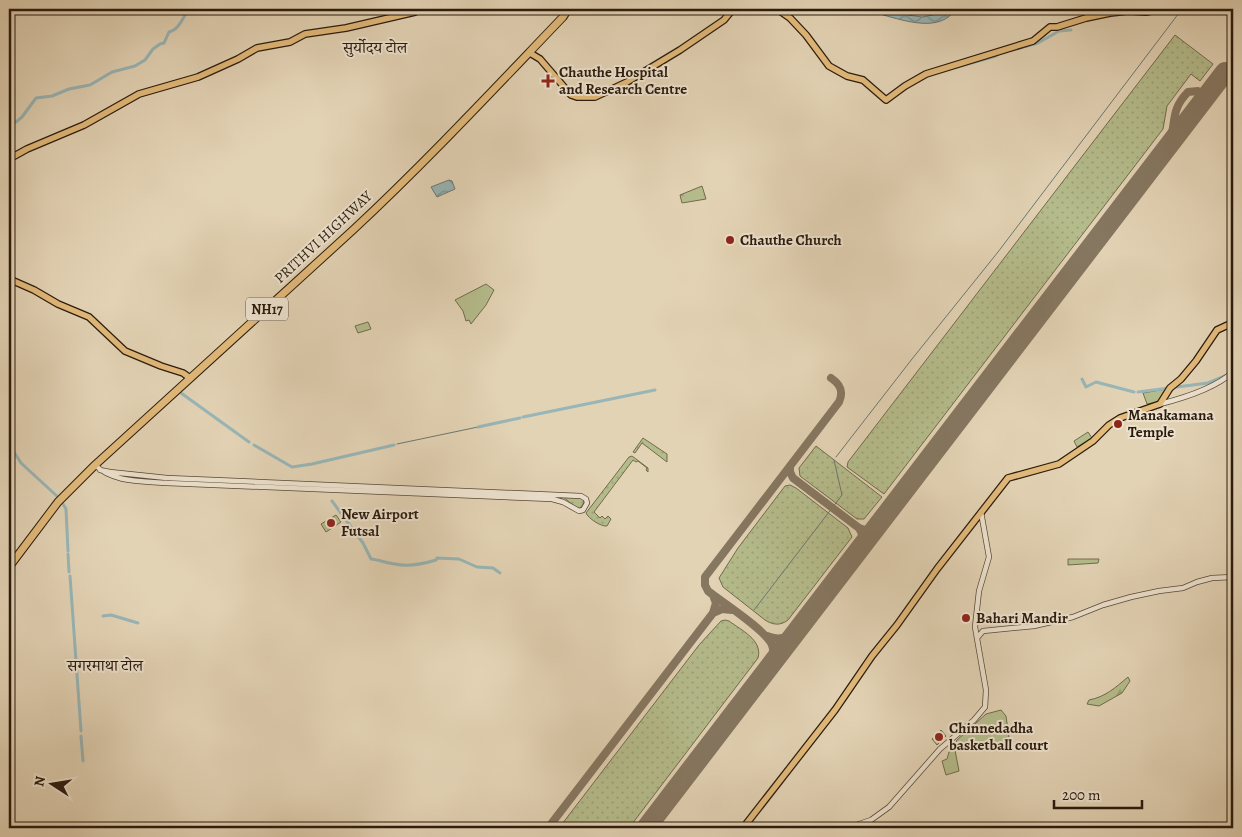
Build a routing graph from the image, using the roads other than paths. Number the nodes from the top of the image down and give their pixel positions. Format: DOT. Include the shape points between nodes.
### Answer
graph roads {
  1 [pos="420,9"];
  2 [pos="568,9"];
  3 [pos="733,9"];
  4 [pos="777,9"];
  5 [pos="1162,9"];
  6 [pos="530,53"];
  7 [pos="9,159"];
  8 [pos="9,279"];
  9 [pos="1233,299"];
  10 [pos="1233,372"];
  11 [pos="190,378"];
  12 [pos="1160,404"];
  13 [pos="98,467"];
  14 [pos="981,512"];
  15 [pos="9,567"];
  16 [pos="1233,577"];
  17 [pos="977,638"];
  18 [pos="743,828"];
  19 [pos="848,828"];
  1 -- 7 [label="main road" via="257,48 198,77 139,94 84,125"];
  2 -- 6 [label="highway, PRITHVI HIGHWAY / NH17"];
  3 -- 6 [label="main road" via="724,20 680,50 595,97 571,95 540,59"];
  4 -- 5 [label="main road" via="806,35 829,66 863,80 886,100 926,74 1033,41 1050,27 1128,11"];
  6 -- 11 [label="highway, PRITHVI HIGHWAY / NH17" via="353,230"];
  8 -- 11 [label="main road" via="89,317 123,349"];
  9 -- 12 [label="main road" via="1230,324 1217,330"];
  10 -- 12 [label="street" via="1212,386"];
  11 -- 13 [label="highway, PRITHVI HIGHWAY / NH17"];
  12 -- 14 [label="main road" via="1108,425 1060,464 1008,478"];
  13 -- 13 [label="street" via="110,472 167,478 581,496 587,503 579,512 552,499 167,483 115,477"];
  13 -- 15 [label="highway, PRITHVI HIGHWAY / NH17" via="58,502"];
  14 -- 17 [label="street" via="989,557 979,590"];
  14 -- 18 [label="main road" via="829,718"];
  16 -- 17 [label="street" via="1212,578 1183,588 1131,597 1074,617 1034,626 983,631"];
  17 -- 19 [label="street" via="986,690 983,711 940,749 889,807 871,820"];
}
